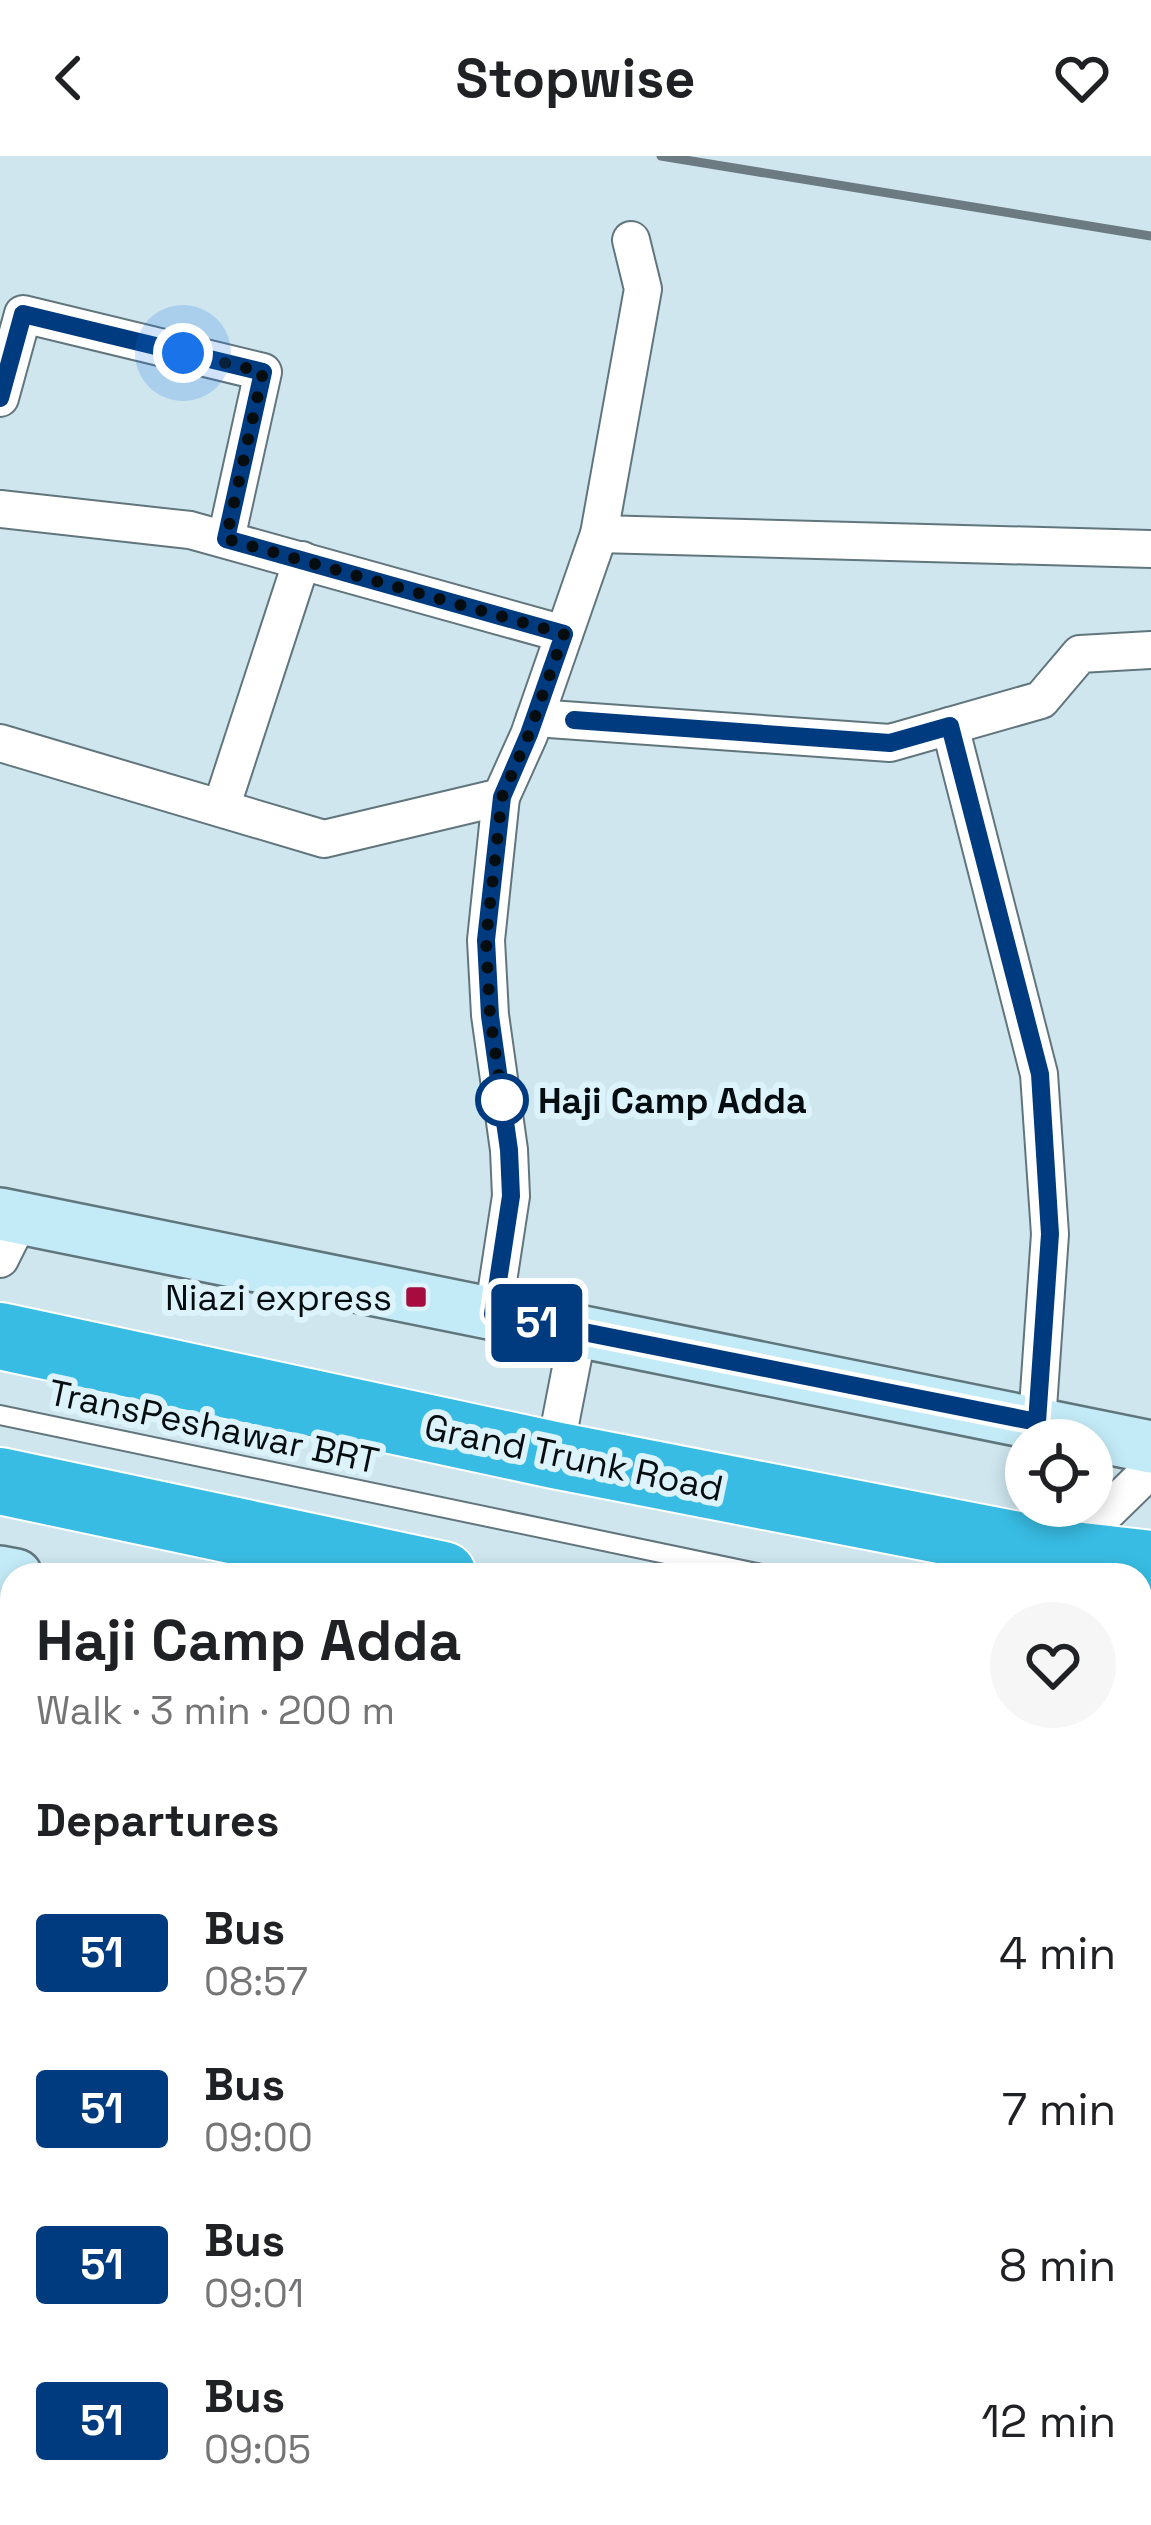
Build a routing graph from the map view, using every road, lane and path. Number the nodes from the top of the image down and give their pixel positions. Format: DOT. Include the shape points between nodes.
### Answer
graph roads {
  1 [pos="631,240"];
  2 [pos="0,398"];
  3 [pos="0,509"];
  4 [pos="599,534"];
  5 [pos="226,539"];
  6 [pos="1151,549"];
  7 [pos="302,560"];
  8 [pos="564,634"];
  9 [pos="1151,650"];
  10 [pos="535,718"];
  11 [pos="950,726"];
  12 [pos="0,743"];
  13 [pos="502,797"];
  14 [pos="221,808"];
  15 [pos="7,1231"];
  16 [pos="493,1314"];
  17 [pos="578,1332"];
  18 [pos="0,1336"];
  19 [pos="0,1414"];
  20 [pos="1022,1419"];
  21 [pos="1037,1419"];
  22 [pos="1113,1439"];
  23 [pos="1151,1447"];
  24 [pos="554,1455"];
  25 [pos="1151,1469"];
  26 [pos="0,1481"];
  27 [pos="1064,1555"];
  28 [pos="386,1563"];
  29 [pos="709,1563"];
  30 [pos="1141,1563"];
  1 -- 4 [label="street" via="643,289"];
  2 -- 5 [label="street" via="23,314 263,372"];
  3 -- 5 [label="street"];
  4 -- 6 [label="street"];
  4 -- 8 [label="street"];
  5 -- 7 [label="street"];
  7 -- 8 [label="street"];
  7 -- 14 [label="street"];
  8 -- 10 [label="street"];
  9 -- 11 [label="street" via="1080,654 1041,700"];
  10 -- 11 [label="street" via="890,743"];
  10 -- 13 [label="street"];
  11 -- 21 [label="street" via="1040,1074 1050,1234"];
  12 -- 14 [label="street"];
  13 -- 14 [label="street" via="324,839"];
  13 -- 16 [label="street" via="486,940 511,1196"];
  15 -- 16 [label="street"];
  16 -- 17 [label="street"];
  17 -- 20 [label="street"];
  17 -- 24 [label="street"];
  18 -- 24 [label="highway, Grand Trunk Road"];
  19 -- 29 [label="lane, TransPeshawar BRT"];
  22 -- 23 [label="street"];
  24 -- 27 [label="highway, Grand Trunk Road"];
  25 -- 27 [label="street"];
  26 -- 28 [label="highway"];
  27 -- 30 [label="highway, Grand Trunk Road"];
}
